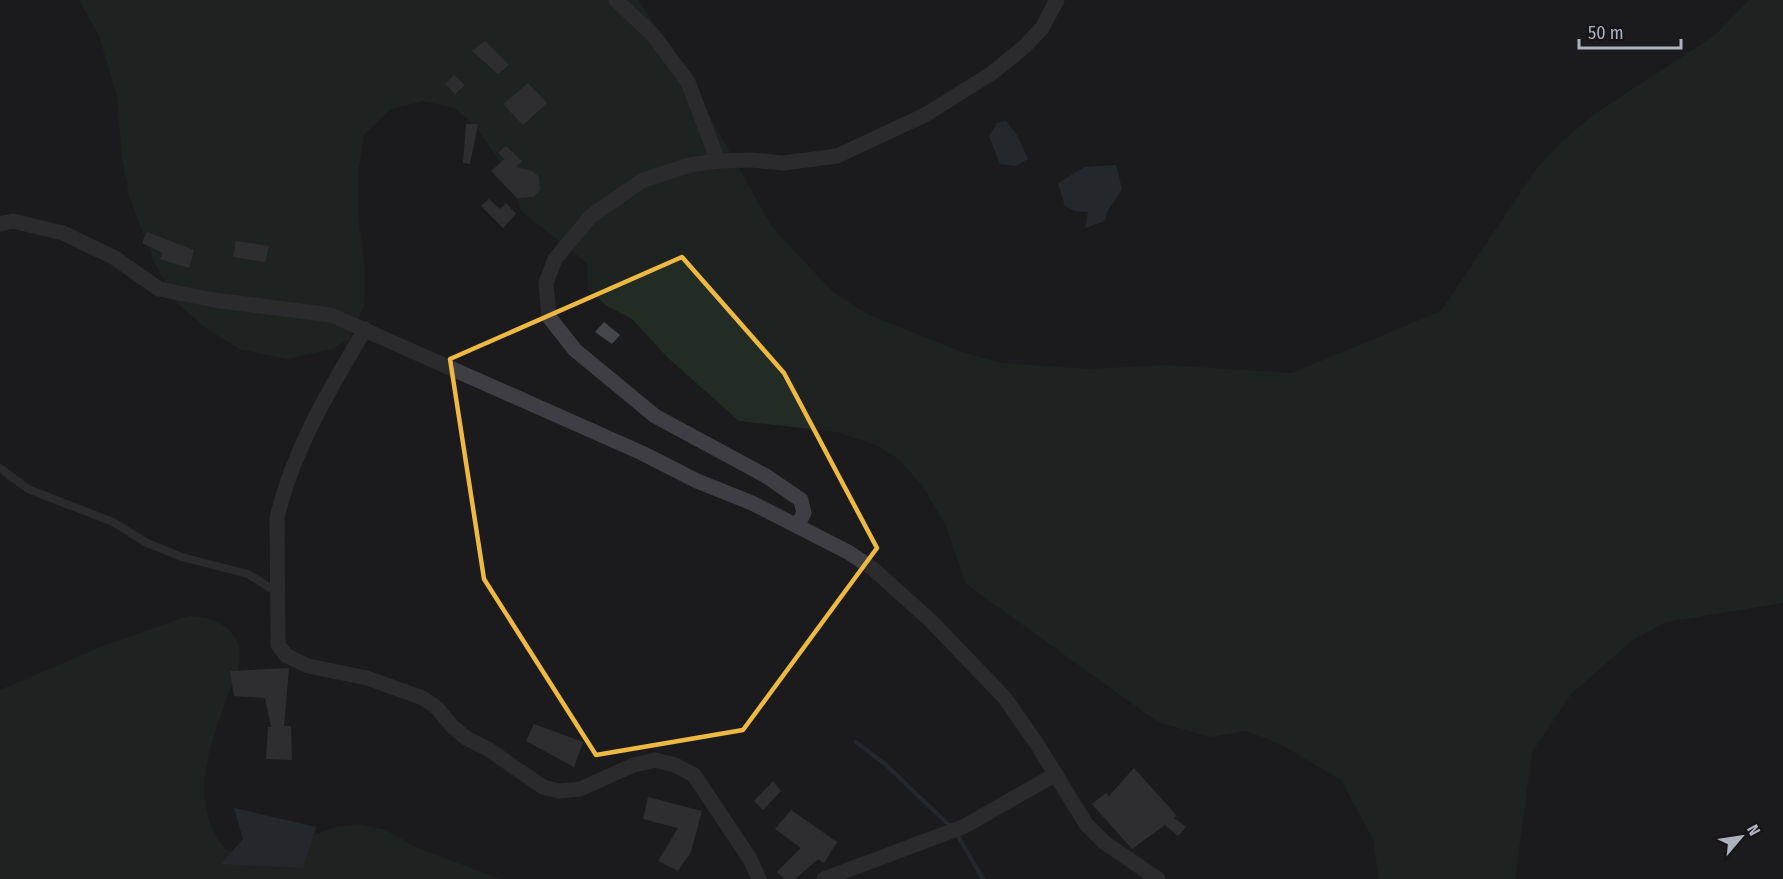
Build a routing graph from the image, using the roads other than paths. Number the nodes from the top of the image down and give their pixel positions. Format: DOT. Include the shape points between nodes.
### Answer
graph roads {
  1 [pos="616,0"];
  2 [pos="1058,0"];
  3 [pos="718,161"];
  4 [pos="0,224"];
  5 [pos="365,328"];
  6 [pos="0,468"];
  7 [pos="797,526"];
  8 [pos="277,592"];
  9 [pos="1056,774"];
  10 [pos="759,879"];
  11 [pos="824,879"];
  12 [pos="1158,879"];
  1 -- 3 [label="street" via="653,35 688,82"];
  2 -- 3 [label="street" via="1042,28 992,73 925,115 858,148 837,156 802,161"];
  3 -- 7 [label="street" via="643,180 591,216 570,238 549,273 549,317 575,350 655,416 766,476 801,500 804,513"];
  4 -- 5 [label="street" via="14,221 63,233 115,258 159,289 331,315"];
  5 -- 7 [label="street" via="697,481 752,502"];
  5 -- 8 [label="street" via="311,422 281,501 277,518"];
  6 -- 8 [label="lane" via="28,489 113,522 147,543 182,557 248,574"];
  7 -- 9 [label="street" via="872,567 930,620 1004,697"];
  8 -- 10 [label="street" via="280,651 308,666 367,678 423,698 466,738 543,787 580,789 655,760 694,775"];
  9 -- 11 [label="street" via="965,826"];
  9 -- 12 [label="street" via="1086,824 1105,843"];
}
